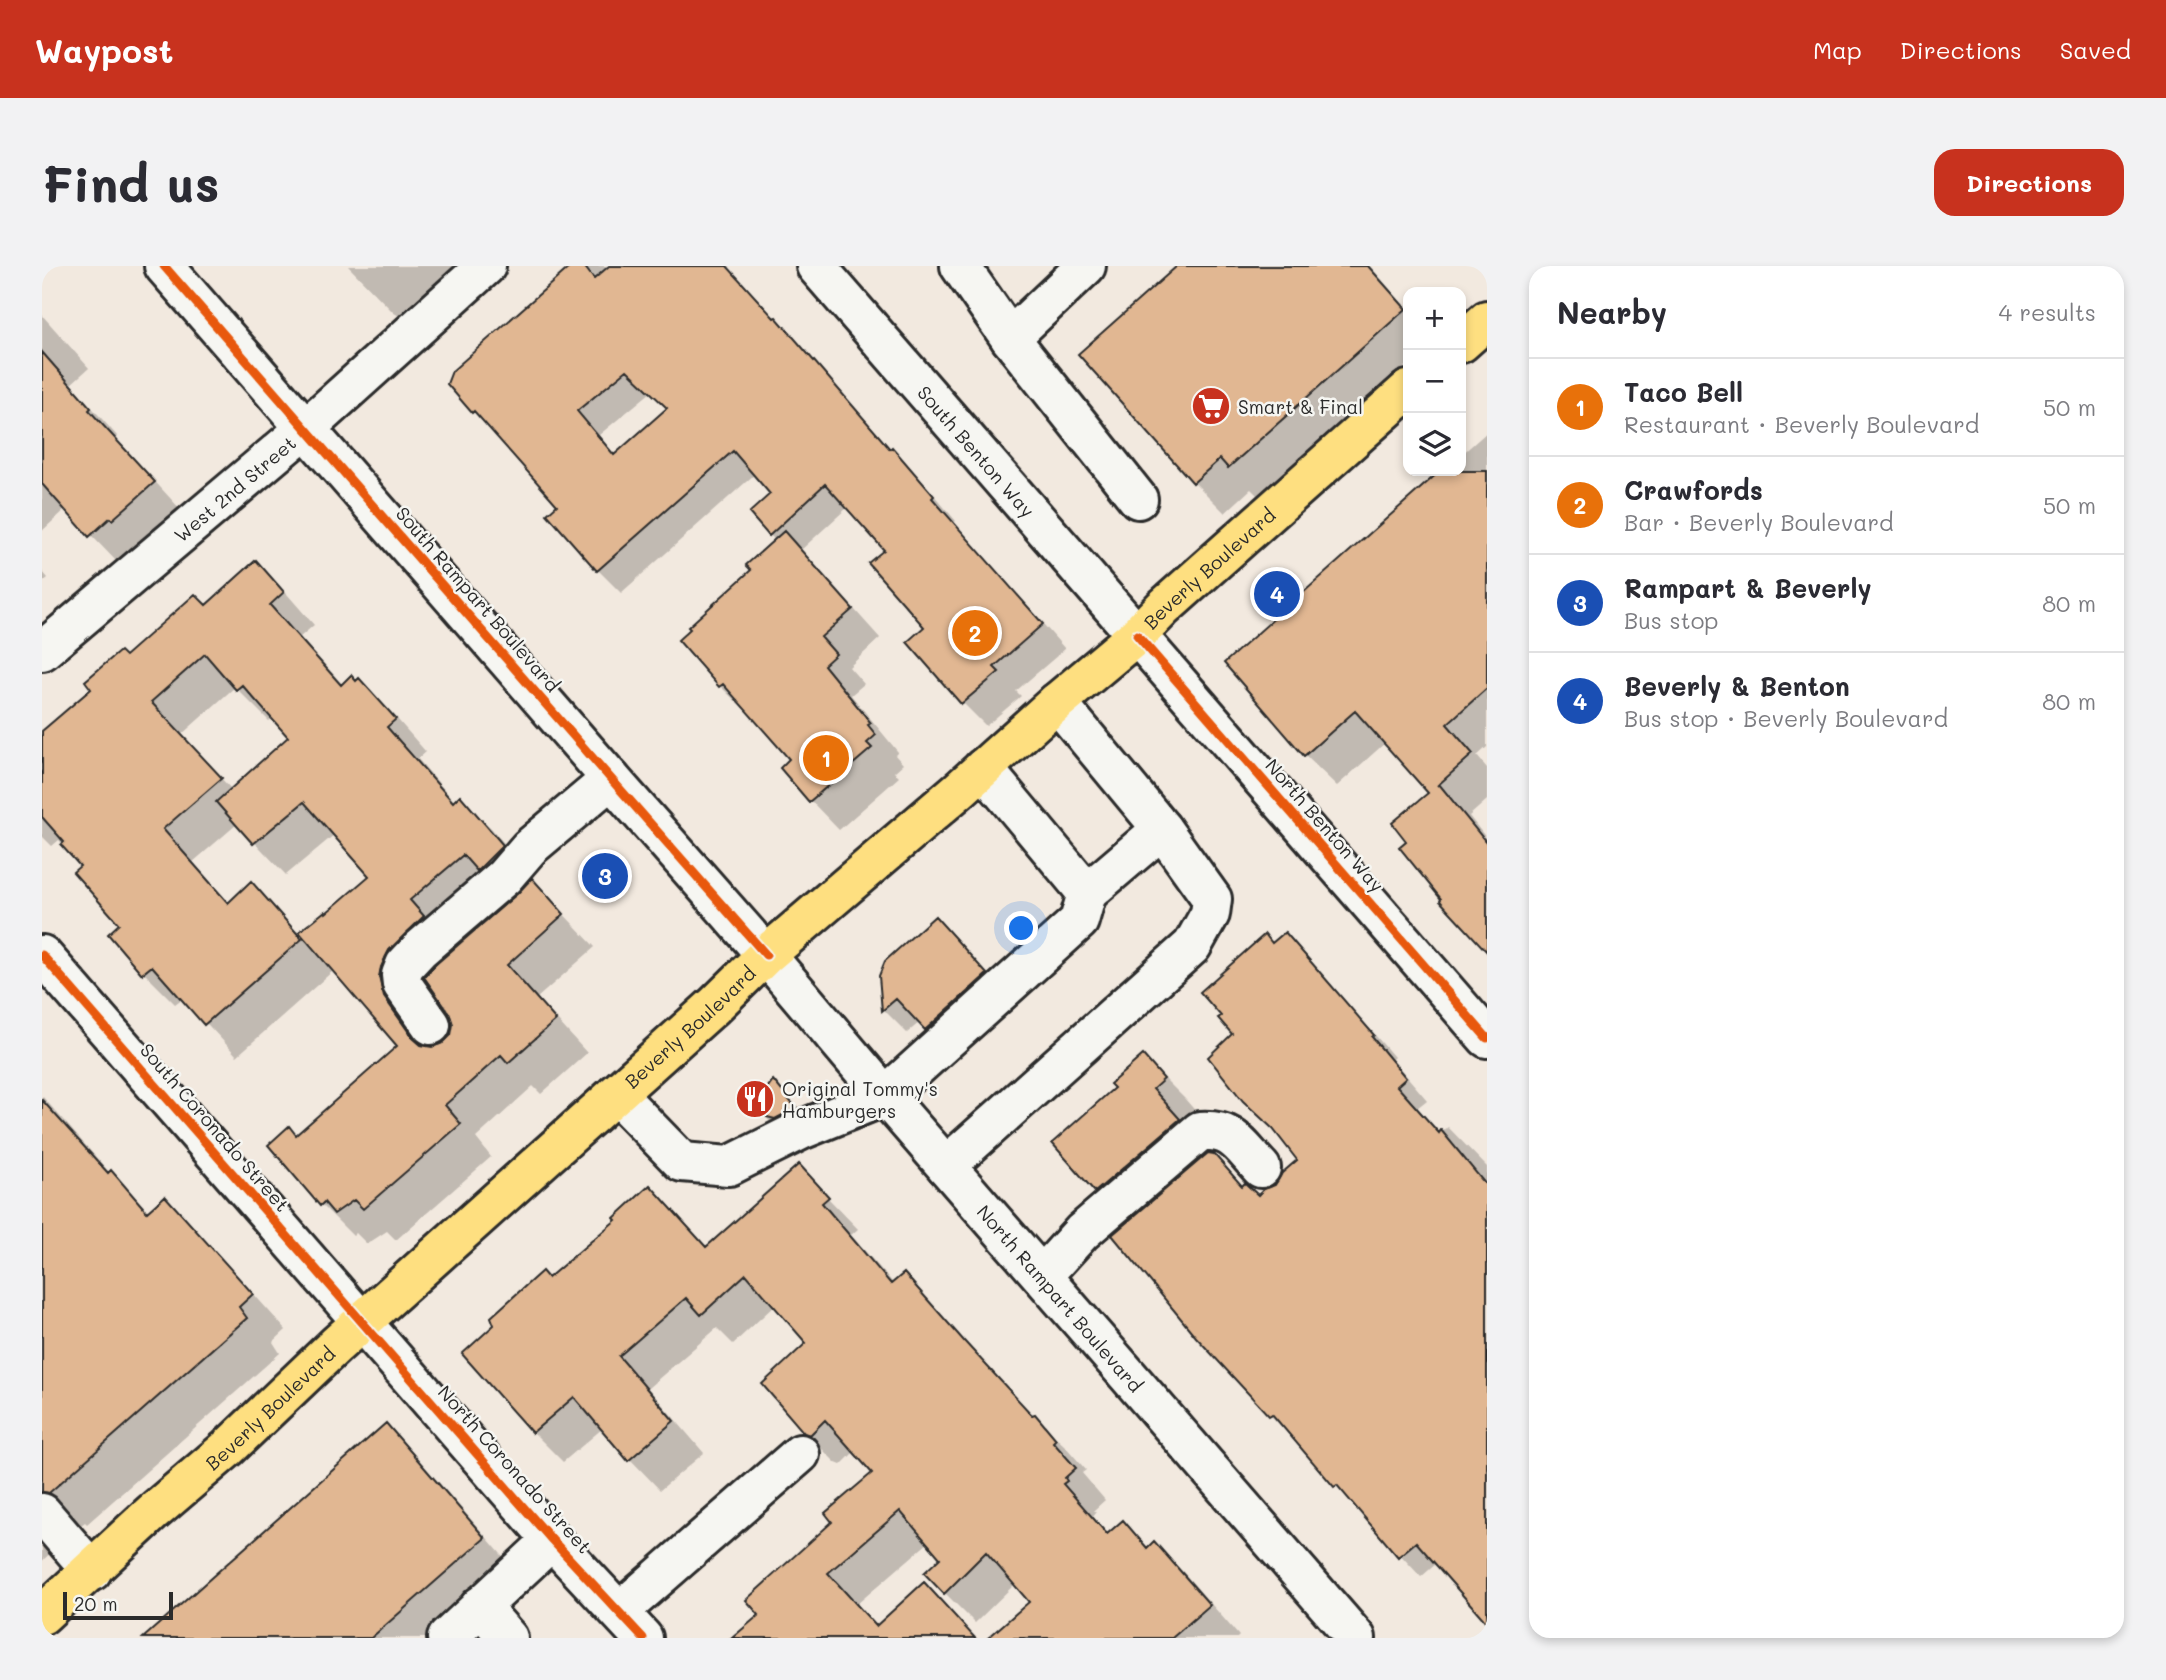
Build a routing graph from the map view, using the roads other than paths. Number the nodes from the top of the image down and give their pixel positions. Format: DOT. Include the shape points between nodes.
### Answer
graph roads {
  1 [pos="164,266"];
  2 [pos="486,266"];
  3 [pos="816,266"];
  4 [pos="960,266"];
  5 [pos="1086,266"];
  6 [pos="1487,320"];
  7 [pos="1010,338"];
  8 [pos="1466,339"];
  9 [pos="1403,394"];
  10 [pos="306,428"];
  11 [pos="1138,499"];
  12 [pos="1137,635"];
  13 [pos="42,651"];
  14 [pos="1057,702"];
  15 [pos="983,768"];
  16 [pos="611,779"];
  17 [pos="1162,829"];
  18 [pos="1087,893"];
  19 [pos="766,954"];
  20 [pos="42,955"];
  21 [pos="430,1025"];
  22 [pos="1484,1027"];
  23 [pos="616,1094"];
  24 [pos="885,1096"];
  25 [pos="946,1166"];
  26 [pos="1261,1168"];
  27 [pos="1042,1276"];
  28 [pos="362,1322"];
  29 [pos="800,1454"];
  30 [pos="42,1513"];
  31 [pos="552,1540"];
  32 [pos="92,1571"];
  33 [pos="480,1606"];
  34 [pos="42,1615"];
  35 [pos="631,1624"];
  36 [pos="447,1638"];
  37 [pos="508,1638"];
  38 [pos="1356,1638"];
  1 -- 10 [label="street, South Rampart Boulevard"];
  2 -- 10 [label="street, West 2nd Street"];
  3 -- 12 [label="street, South Benton Way"];
  4 -- 7 [label="street"];
  5 -- 7 [label="street"];
  6 -- 8 [label="main road"];
  7 -- 11 [label="street"];
  9 -- 12 [label="main road, Beverly Boulevard"];
  10 -- 13 [label="street, West 2nd Street"];
  10 -- 16 [label="street, South Rampart Boulevard"];
  12 -- 14 [label="main road, Beverly Boulevard"];
  12 -- 22 [label="street, North Benton Way"];
  14 -- 15 [label="main road, Beverly Boulevard"];
  14 -- 17 [label="street"];
  15 -- 18 [label="street"];
  15 -- 19 [label="main road, Beverly Boulevard"];
  16 -- 19 [label="street, South Rampart Boulevard"];
  16 -- 21 [label="street" via="529,848 504,877 405,965 402,984"];
  17 -- 18 [label="street"];
  17 -- 25 [label="street" via="1212,899 1210,914 1192,946"];
  18 -- 24 [label="street" via="1079,921"];
  19 -- 23 [label="main road, Beverly Boulevard"];
  19 -- 24 [label="street, North Rampart Boulevard"];
  20 -- 28 [label="street, South Coronado Street"];
  23 -- 24 [label="street" via="682,1162 729,1166"];
  23 -- 28 [label="main road, Beverly Boulevard"];
  24 -- 25 [label="street, North Rampart Boulevard"];
  25 -- 27 [label="street, North Rampart Boulevard"];
  26 -- 27 [label="street" via="1228,1133 1200,1131 1082,1232"];
  27 -- 38 [label="street, North Rampart Boulevard"];
  28 -- 31 [label="street, North Coronado Street"];
  28 -- 32 [label="main road, Beverly Boulevard"];
  29 -- 35 [label="street"];
  30 -- 32 [label="street"];
  31 -- 33 [label="street"];
  31 -- 35 [label="street, North Coronado Street"];
  32 -- 34 [label="main road, Beverly Boulevard"];
  33 -- 36 [label="street"];
  33 -- 37 [label="street"];
}
